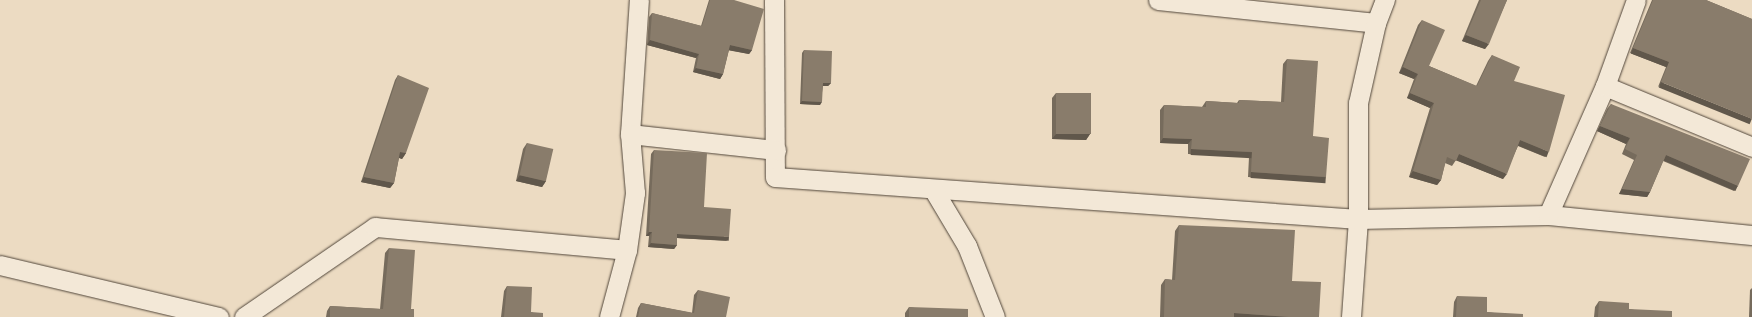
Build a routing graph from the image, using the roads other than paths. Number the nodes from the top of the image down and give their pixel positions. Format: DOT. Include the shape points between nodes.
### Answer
graph roads {
  1 [pos="639,0"];
  2 [pos="774,0"];
  3 [pos="1158,0"];
  4 [pos="1179,0"];
  5 [pos="1385,0"];
  6 [pos="1636,0"];
  7 [pos="1376,23"];
  8 [pos="1604,86"];
  9 [pos="630,134"];
  10 [pos="1752,147"];
  11 [pos="776,150"];
  12 [pos="933,189"];
  13 [pos="1548,215"];
  14 [pos="1358,219"];
  15 [pos="1752,235"];
  16 [pos="627,250"];
  17 [pos="0,265"];
  18 [pos="219,317"];
  19 [pos="244,317"];
  20 [pos="609,317"];
  21 [pos="995,317"];
  22 [pos="1351,317"];
  1 -- 9 [label="street"];
  2 -- 11 [label="street"];
  3 -- 4 [label="street"];
  4 -- 7 [label="street"];
  5 -- 7 [label="street"];
  6 -- 8 [label="street"];
  7 -- 14 [label="street" via="1358,103"];
  8 -- 10 [label="street"];
  8 -- 13 [label="street"];
  9 -- 11 [label="street"];
  9 -- 16 [label="street" via="635,193"];
  11 -- 12 [label="street" via="775,178"];
  12 -- 14 [label="street"];
  12 -- 21 [label="street" via="967,246"];
  13 -- 14 [label="street"];
  13 -- 15 [label="street"];
  14 -- 22 [label="street"];
  16 -- 19 [label="street" via="375,227"];
  16 -- 20 [label="street"];
  17 -- 18 [label="street"];
}
